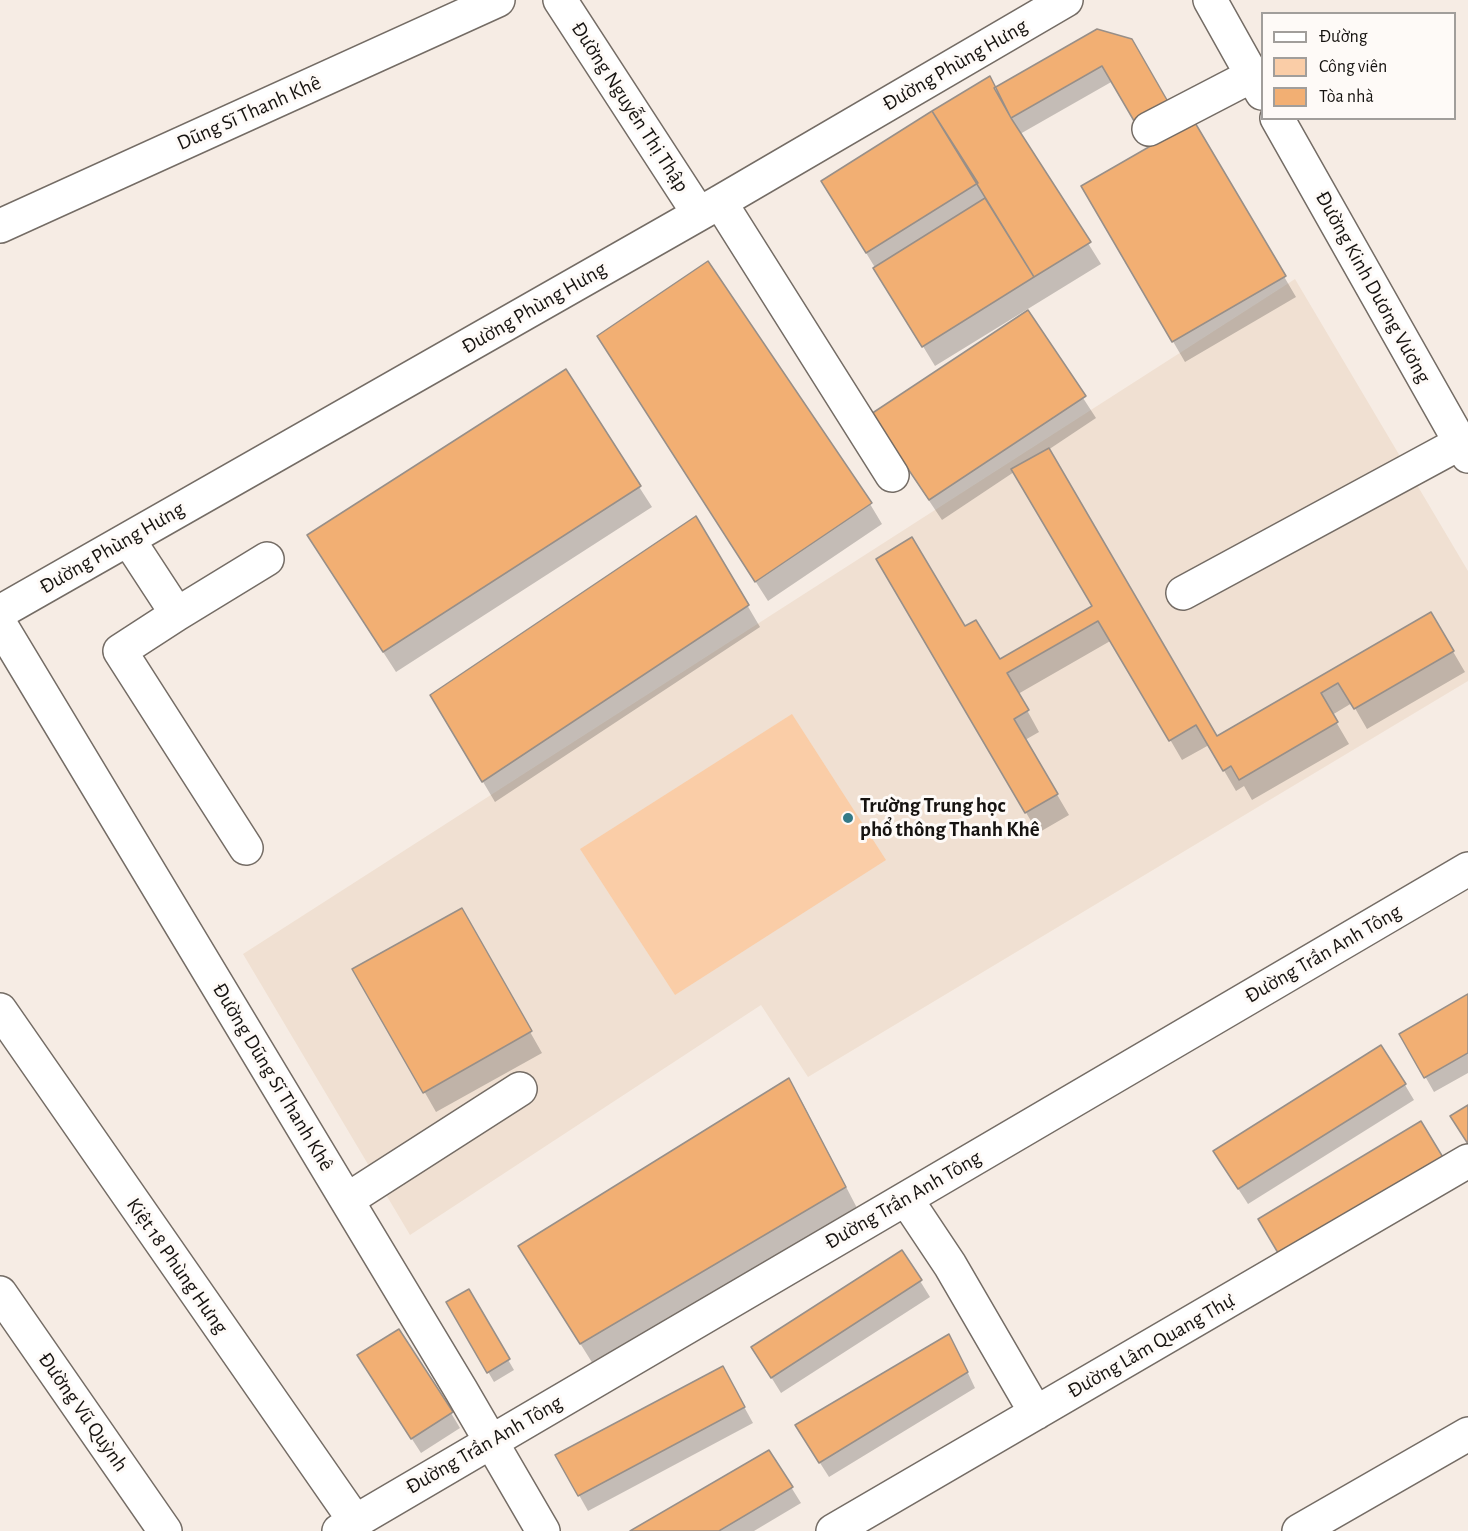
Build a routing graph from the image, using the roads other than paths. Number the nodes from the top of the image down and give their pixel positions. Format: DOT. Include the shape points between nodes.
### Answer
graph roads {
  1 [pos="498,0"];
  2 [pos="560,0"];
  3 [pos="1066,0"];
  4 [pos="1210,0"];
  5 [pos="1258,84"];
  6 [pos="1278,120"];
  7 [pos="1149,129"];
  8 [pos="710,208"];
  9 [pos="0,226"];
  10 [pos="1464,449"];
  11 [pos="892,475"];
  12 [pos="128,539"];
  13 [pos="267,559"];
  14 [pos="1183,593"];
  15 [pos="0,612"];
  16 [pos="177,614"];
  17 [pos="0,624"];
  18 [pos="246,848"];
  19 [pos="1468,869"];
  20 [pos="0,1010"];
  21 [pos="520,1089"];
  22 [pos="1468,1161"];
  23 [pos="906,1199"];
  24 [pos="347,1200"];
  25 [pos="0,1293"];
  26 [pos="1036,1413"];
  27 [pos="1468,1434"];
  28 [pos="491,1441"];
  29 [pos="347,1526"];
  30 [pos="165,1531"];
  31 [pos="543,1531"];
  32 [pos="833,1531"];
  33 [pos="1299,1531"];
  1 -- 9 [label="street, Dũng Sĩ Thanh Khê"];
  2 -- 8 [label="street, Đường Nguyễn Thị Thập"];
  3 -- 8 [label="street, Đường Phùng Hưng"];
  4 -- 5 [label="street"];
  5 -- 7 [label="street"];
  6 -- 10 [label="street, Đường Kinh Dương Vương"];
  8 -- 11 [label="street, Đường Nguyễn Thị Thập"];
  8 -- 12 [label="street, Đường Phùng Hưng"];
  10 -- 14 [label="street"];
  12 -- 15 [label="street, Đường Phùng Hưng"];
  12 -- 16 [label="street"];
  13 -- 16 [label="street"];
  16 -- 18 [label="street" via="120,651"];
  17 -- 24 [label="street, Đường Dũng Sĩ Thanh Khê"];
  19 -- 23 [label="street, Đường Trần Anh Tông"];
  20 -- 29 [label="street, Kiệt 18 Phùng Hưng"];
  21 -- 24 [label="street"];
  22 -- 26 [label="street, Đường Lâm Quang Thự"];
  23 -- 26 [label="street" via="950,1265"];
  23 -- 28 [label="street, Đường Trần Anh Tông"];
  24 -- 28 [label="street, Đường Dũng Sĩ Thanh Khê"];
  25 -- 30 [label="street, Đường Vũ Quỳnh"];
  26 -- 32 [label="street, Đường Lâm Quang Thự"];
  27 -- 33 [label="street"];
  28 -- 29 [label="street, Đường Trần Anh Tông"];
  28 -- 31 [label="street, Đường Dũng Sĩ Thanh Khê"];
}
